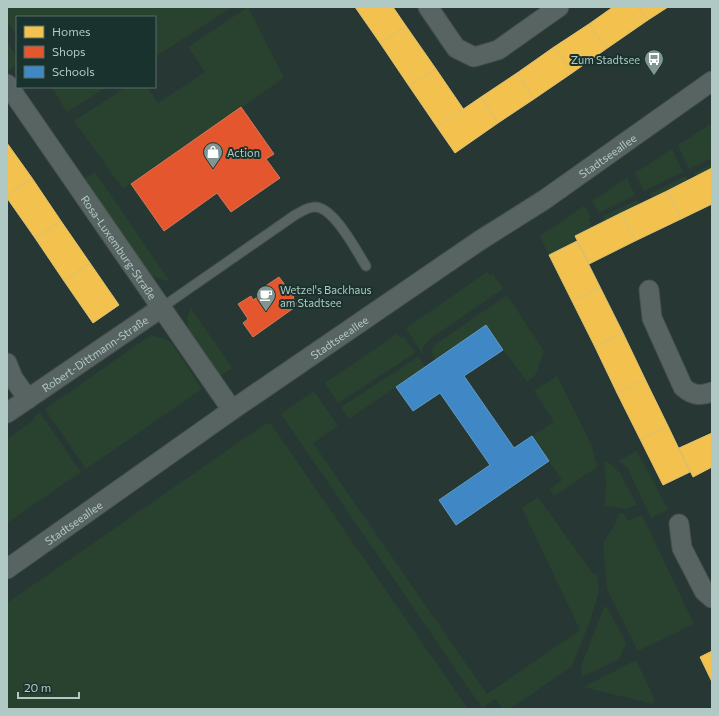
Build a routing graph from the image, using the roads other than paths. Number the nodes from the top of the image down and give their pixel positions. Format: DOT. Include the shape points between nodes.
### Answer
graph roads {
  1 [pos="428,7"];
  2 [pos="559,7"];
  3 [pos="712,81"];
  4 [pos="7,84"];
  5 [pos="366,266"];
  6 [pos="649,290"];
  7 [pos="161,308"];
  8 [pos="7,363"];
  9 [pos="712,392"];
  10 [pos="28,399"];
  11 [pos="232,410"];
  12 [pos="7,413"];
  13 [pos="679,524"];
  14 [pos="7,569"];
  15 [pos="712,598"];
  1 -- 2 [label="street" via="456,48 474,57 498,50"];
  3 -- 11 [label="street, Stadtseeallee" via="544,200 479,241"];
  4 -- 7 [label="street, Rosa-Luxemburg-Straße"];
  5 -- 7 [label="lane" via="336,220 316,207 306,209"];
  6 -- 9 [label="street" via="652,318 683,387 689,393 698,396"];
  7 -- 10 [label="street, Robert-Dittmann-Straße"];
  7 -- 11 [label="street, Rosa-Luxemburg-Straße"];
  8 -- 10 [label="street" via="13,378"];
  10 -- 12 [label="street, Robert-Dittmann-Straße"];
  11 -- 14 [label="street, Stadtseeallee"];
  13 -- 15 [label="street" via="682,548 704,591"];
}
